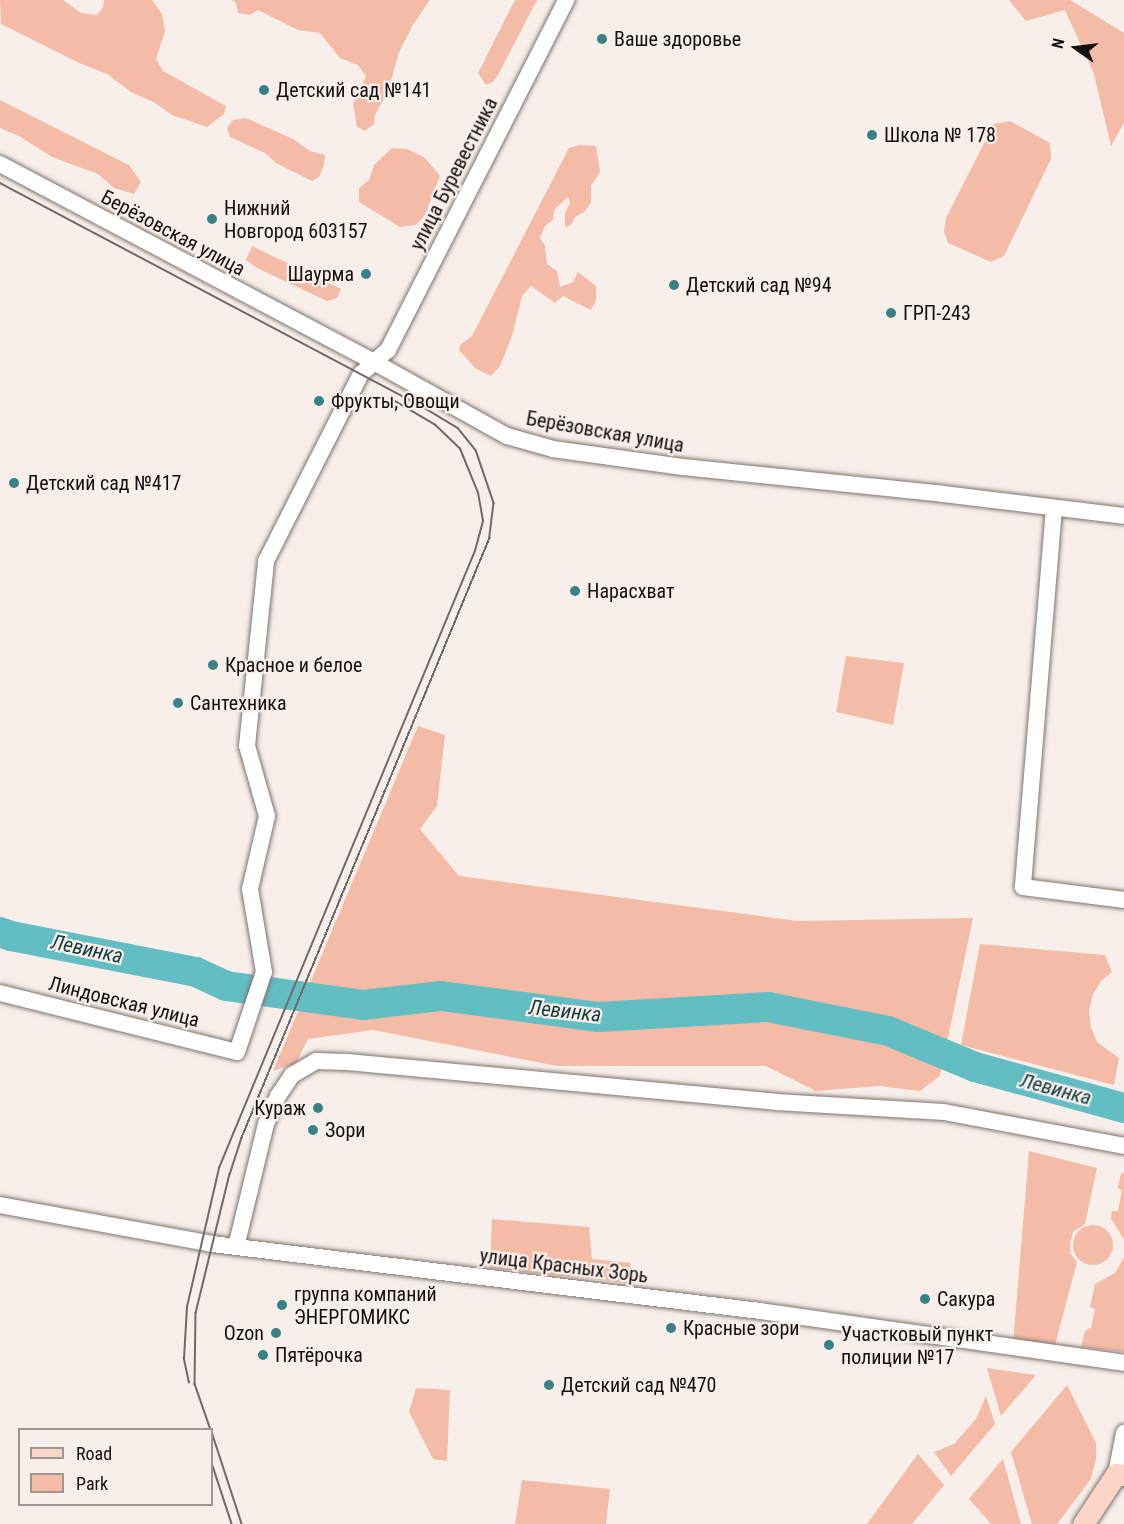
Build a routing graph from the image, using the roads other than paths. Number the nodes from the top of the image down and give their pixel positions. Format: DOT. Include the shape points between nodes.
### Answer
graph roads {
  1 [pos="567,0"];
  2 [pos="0,164"];
  3 [pos="375,362"];
  4 [pos="1054,508"];
  5 [pos="1124,516"];
  6 [pos="1124,900"];
  7 [pos="0,993"];
  8 [pos="237,1052"];
  9 [pos="1124,1146"];
  10 [pos="0,1206"];
  11 [pos="236,1247"];
  12 [pos="1124,1364"];
  13 [pos="1124,1433"];
  14 [pos="1120,1474"];
  15 [pos="1083,1524"];
  1 -- 3 [label="street, улица Буревестника" via="388,351"];
  2 -- 3 [label="street, Берёзовская улица"];
  3 -- 4 [label="street, Берёзовская улица" via="507,436 553,449"];
  3 -- 8 [label="street, улица Буревестника" via="361,374 266,561 247,746 267,816 250,889 264,972"];
  4 -- 5 [label="street, Берёзовская улица"];
  4 -- 6 [label="street" via="1023,887"];
  7 -- 8 [label="street, Линдовская улица"];
  9 -- 11 [label="street" via="944,1112 776,1102 316,1061 292,1075 278,1096 266,1124"];
  10 -- 11 [label="street, улица Красных Зорь"];
  11 -- 12 [label="street, улица Красных Зорь" via="760,1311"];
  13 -- 14 [label="street"];
  14 -- 15 [label="main road"];
}
